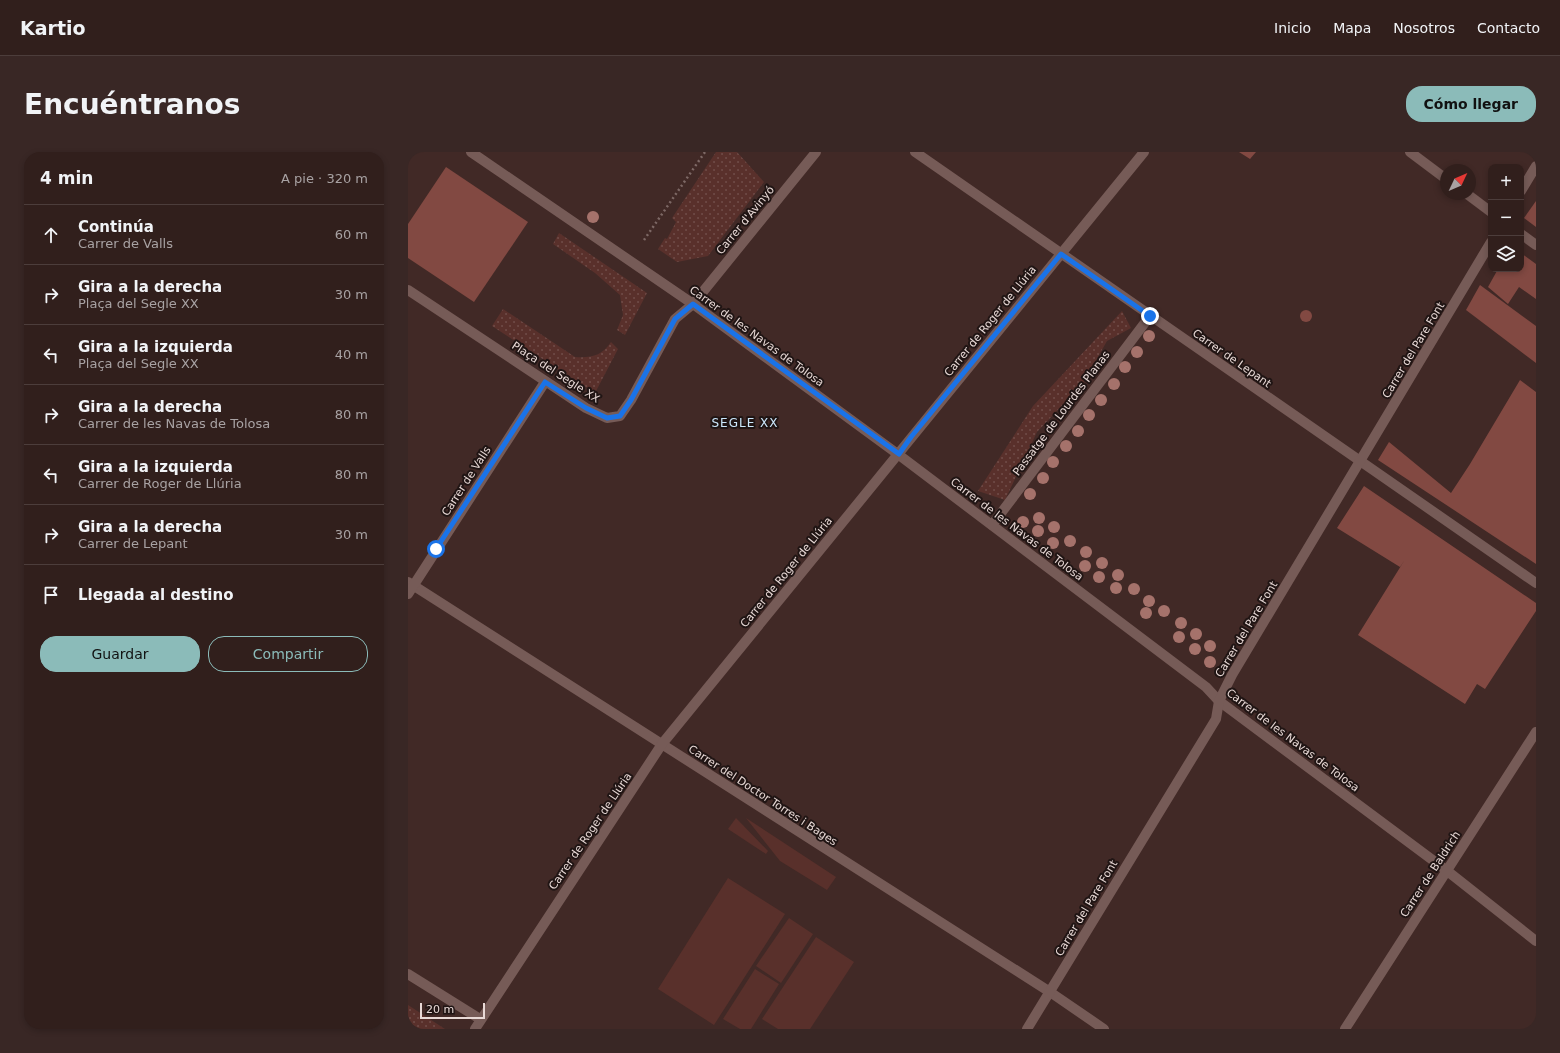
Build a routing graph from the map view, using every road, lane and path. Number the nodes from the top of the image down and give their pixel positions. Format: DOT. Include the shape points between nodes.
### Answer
graph roads {
  1 [pos="471,152"];
  2 [pos="705,152"];
  3 [pos="816,152"];
  4 [pos="915,152"];
  5 [pos="1144,152"];
  6 [pos="1410,152"];
  7 [pos="1536,166"];
  8 [pos="1440,174"];
  9 [pos="1524,186"];
  10 [pos="1475,200"];
  11 [pos="1488,210"];
  12 [pos="1524,236"];
  13 [pos="644,240"];
  14 [pos="1536,245"];
  15 [pos="1488,247"];
  16 [pos="1061,254"];
  17 [pos="408,290"];
  18 [pos="693,304"];
  19 [pos="1150,316"];
  20 [pos="545,382"];
  21 [pos="899,454"];
  22 [pos="1360,462"];
  23 [pos="992,525"];
  24 [pos="1536,583"];
  25 [pos="410,587"];
  26 [pos="1219,701"];
  27 [pos="1536,732"];
  28 [pos="662,744"];
  29 [pos="1446,870"];
  30 [pos="1536,941"];
  31 [pos="408,974"];
  32 [pos="1050,992"];
  33 [pos="480,1019"];
  34 [pos="475,1029"];
  35 [pos="1027,1029"];
  36 [pos="1104,1029"];
  37 [pos="1345,1029"];
  1 -- 18 [label="street, Carrer de les Navas de Tolosa"];
  2 -- 13 [label="path"];
  3 -- 18 [label="street, Carrer d'Avinyó"];
  4 -- 16 [label="street, Carrer de Lepant"];
  5 -- 16 [label="street, Carrer de Roger de Llúria"];
  6 -- 8 [label="street"];
  7 -- 9 [label="street"];
  10 -- 11 [label="street"];
  12 -- 14 [label="street"];
  15 -- 22 [label="street, Carrer del Pare Font"];
  16 -- 19 [label="street, Carrer de Lepant"];
  16 -- 21 [label="street, Carrer de Roger de Llúria"];
  17 -- 20 [label="street, Plaça del Segle XX"];
  18 -- 20 [label="street, Plaça del Segle XX" via="675,319 620,416 607,418"];
  18 -- 21 [label="street, Carrer de les Navas de Tolosa"];
  19 -- 22 [label="street, Carrer de Lepant"];
  19 -- 23 [label="street, Passatge de Lourdes Planas"];
  20 -- 25 [label="street, Carrer de Valls"];
  21 -- 23 [label="street, Carrer de les Navas de Tolosa"];
  21 -- 28 [label="street, Carrer de Roger de Llúria"];
  22 -- 24 [label="street, Carrer de Lepant"];
  22 -- 26 [label="street, Carrer del Pare Font"];
  23 -- 26 [label="street, Carrer de les Navas de Tolosa" via="1206,687"];
  25 -- 28 [label="street, Carrer del Doctor Torres i Bages"];
  26 -- 29 [label="street, Carrer de les Navas de Tolosa"];
  26 -- 32 [label="street, Carrer del Pare Font" via="1216,719"];
  27 -- 29 [label="street, Carrer de Baldrich"];
  28 -- 32 [label="street, Carrer del Doctor Torres i Bages"];
  28 -- 33 [label="street, Carrer de Roger de Llúria"];
  29 -- 30 [label="street, Carrer de les Navas de Tolosa"];
  29 -- 37 [label="street, Carrer de Baldrich"];
  31 -- 33 [label="street"];
  32 -- 35 [label="street, Carrer del Pare Font"];
  32 -- 36 [label="street, Carrer del Doctor Torres i Bages"];
  33 -- 34 [label="street, Carrer de Roger de Llúria"];
}
